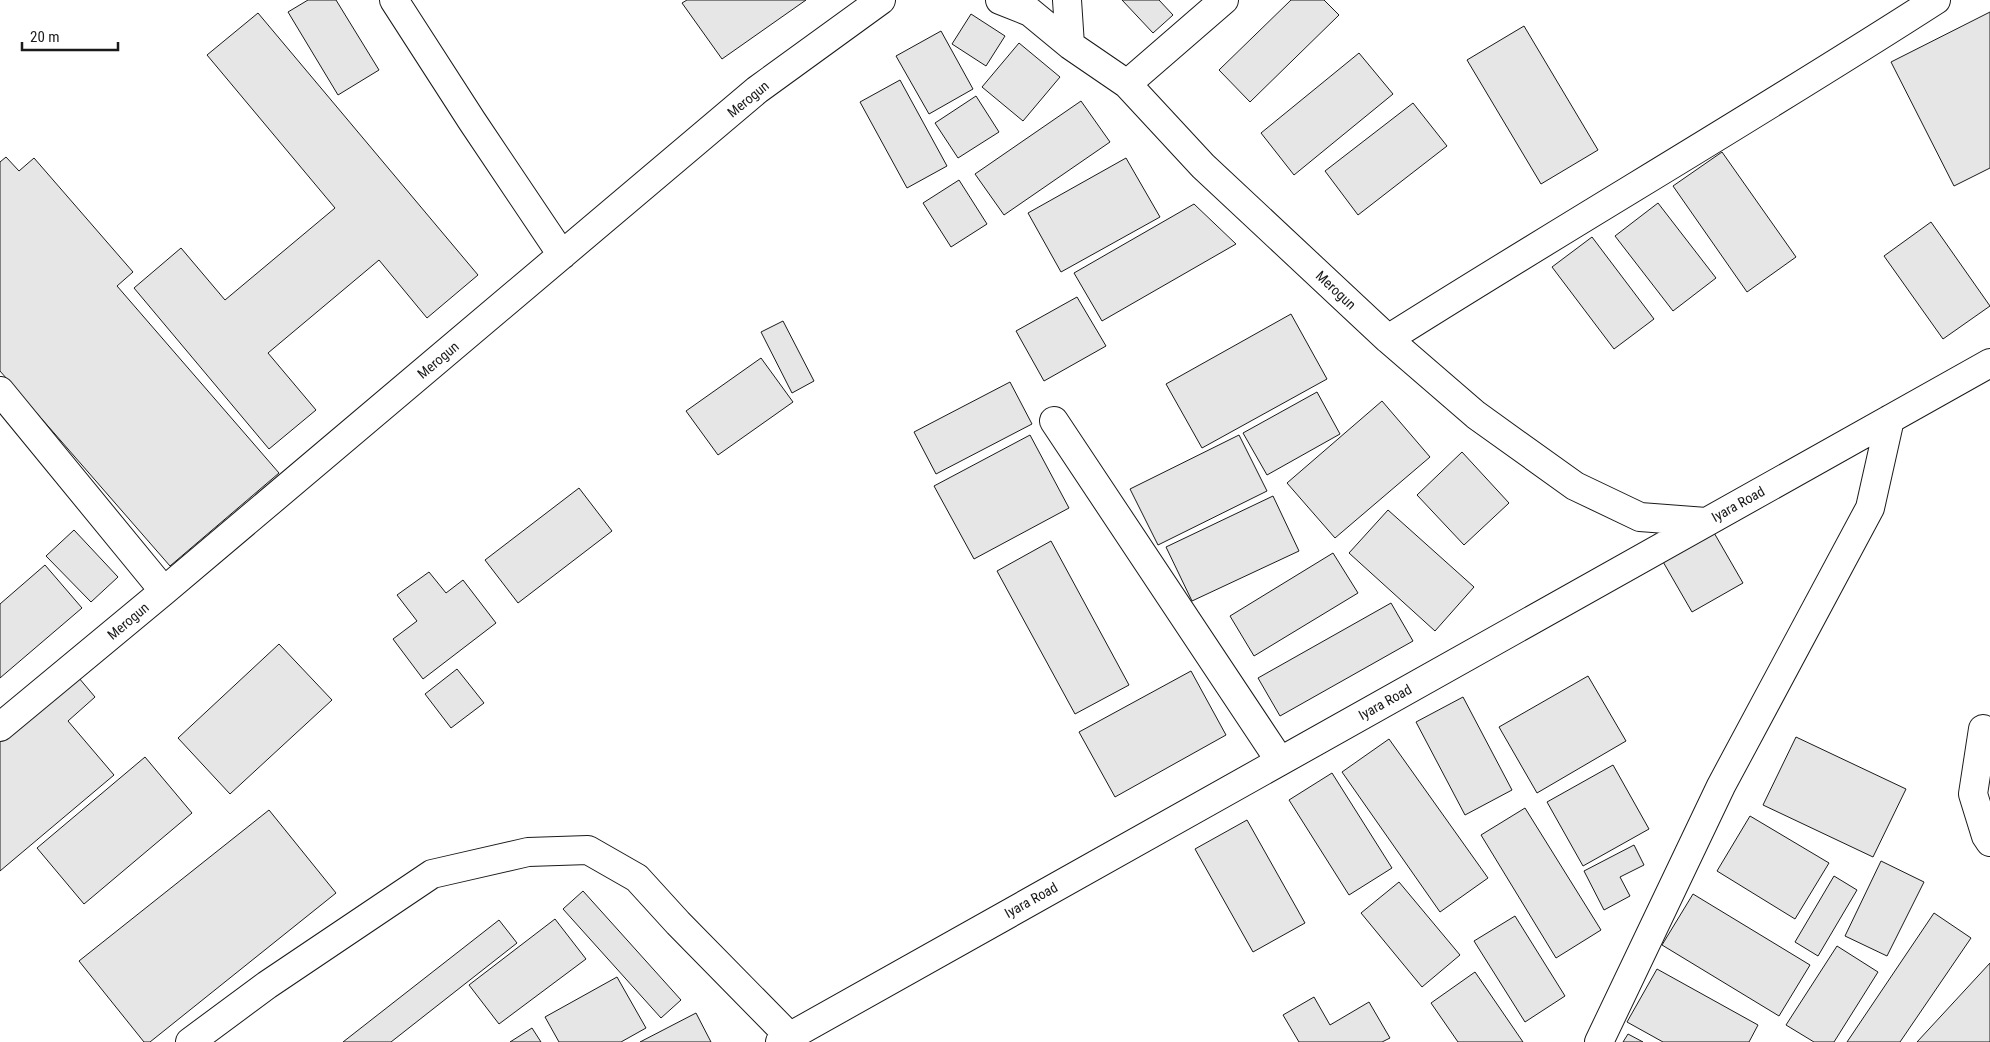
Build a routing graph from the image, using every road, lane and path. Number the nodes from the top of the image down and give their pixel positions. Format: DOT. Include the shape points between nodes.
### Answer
graph roads {
  1 [pos="394,0"];
  2 [pos="881,0"];
  3 [pos="1000,0"];
  4 [pos="1068,0"];
  5 [pos="1224,0"];
  6 [pos="1936,0"];
  7 [pos="1070,45"];
  8 [pos="1127,84"];
  9 [pos="562,255"];
  10 [pos="1388,338"];
  11 [pos="1990,364"];
  12 [pos="0,391"];
  13 [pos="1054,420"];
  14 [pos="1890,420"];
  15 [pos="1706,522"];
  16 [pos="164,591"];
  17 [pos="0,727"];
  18 [pos="1983,730"];
  19 [pos="1280,761"];
  20 [pos="1990,842"];
  21 [pos="788,1040"];
  22 [pos="190,1042"];
  23 [pos="1600,1042"];
  1 -- 9 [label="street"];
  2 -- 9 [label="street, Merogun" via="757,90"];
  3 -- 7 [label="street, Merogun" via="1030,12"];
  4 -- 7 [label="street"];
  5 -- 8 [label="street"];
  6 -- 10 [label="street" via="1826,71"];
  7 -- 8 [label="street, Merogun"];
  8 -- 10 [label="street, Merogun" via="1203,166"];
  9 -- 16 [label="street, Merogun"];
  10 -- 15 [label="street, Merogun" via="1476,415 1575,486 1640,517"];
  11 -- 14 [label="street, Iyara Road"];
  12 -- 16 [label="street"];
  13 -- 19 [label="street"];
  14 -- 15 [label="street, Iyara Road"];
  14 -- 23 [label="street" via="1870,508 1721,786"];
  15 -- 19 [label="street, Iyara Road"];
  16 -- 17 [label="street, Merogun"];
  18 -- 20 [label="street" via="1974,794"];
  19 -- 21 [label="street, Iyara Road"];
  21 -- 22 [label="street" via="637,878 588,850 528,852 432,874 267,985"];
}
